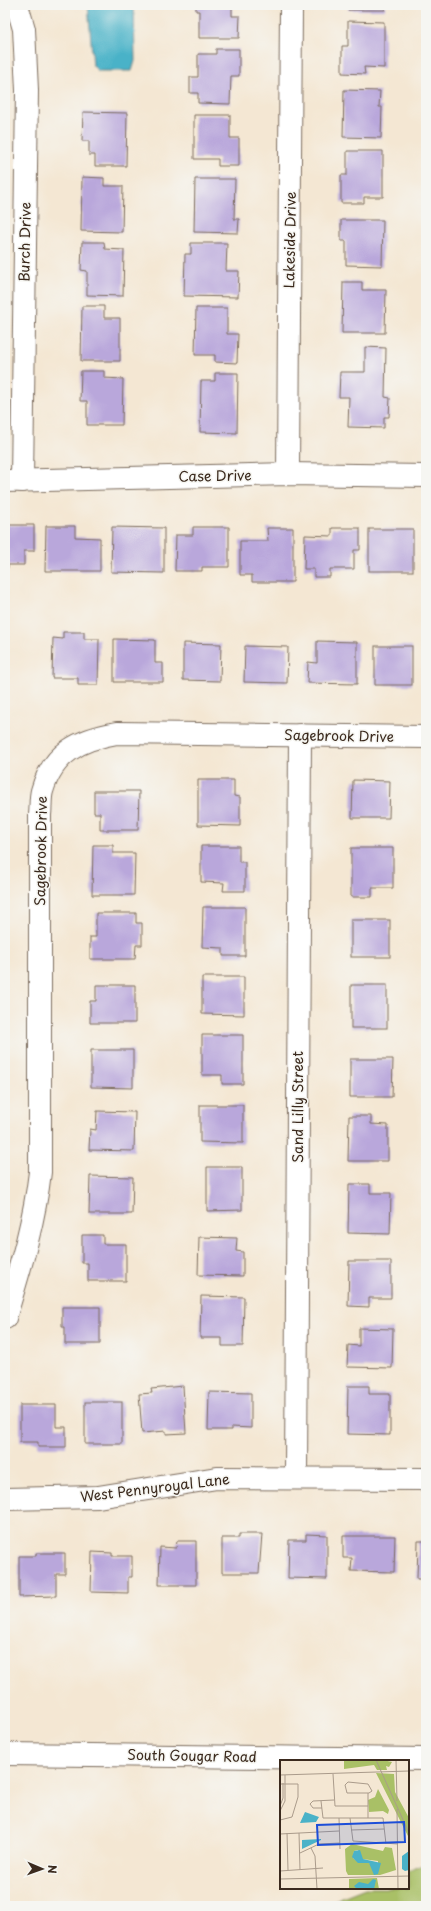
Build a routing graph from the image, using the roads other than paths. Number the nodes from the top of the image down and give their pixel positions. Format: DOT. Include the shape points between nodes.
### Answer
graph roads {
  1 [pos="17,5"];
  2 [pos="291,5"];
  3 [pos="288,474"];
  4 [pos="426,476"];
  5 [pos="14,481"];
  6 [pos="300,735"];
  7 [pos="426,737"];
  8 [pos="5,1318"];
  9 [pos="296,1478"];
  10 [pos="426,1479"];
  11 [pos="5,1499"];
  12 [pos="5,1754"];
  13 [pos="426,1759"];
  1 -- 5 [label="street, Burch Drive" via="24,29 27,90"];
  2 -- 3 [label="street, Lakeside Drive"];
  3 -- 4 [label="street, Case Drive"];
  3 -- 5 [label="street, Case Drive"];
  6 -- 7 [label="street, Sagebrook Drive"];
  6 -- 8 [label="street, Sagebrook Drive" via="117,733 97,736 78,743 62,756 50,772 42,791 40,815 40,1172 28,1244"];
  6 -- 9 [label="street, Sand Lilly Street"];
  9 -- 10 [label="street, West Pennyroyal Lane"];
  9 -- 11 [label="street, West Pennyroyal Lane" via="217,1478 98,1497"];
  12 -- 13 [label="street, South Gougar Road"];
}
